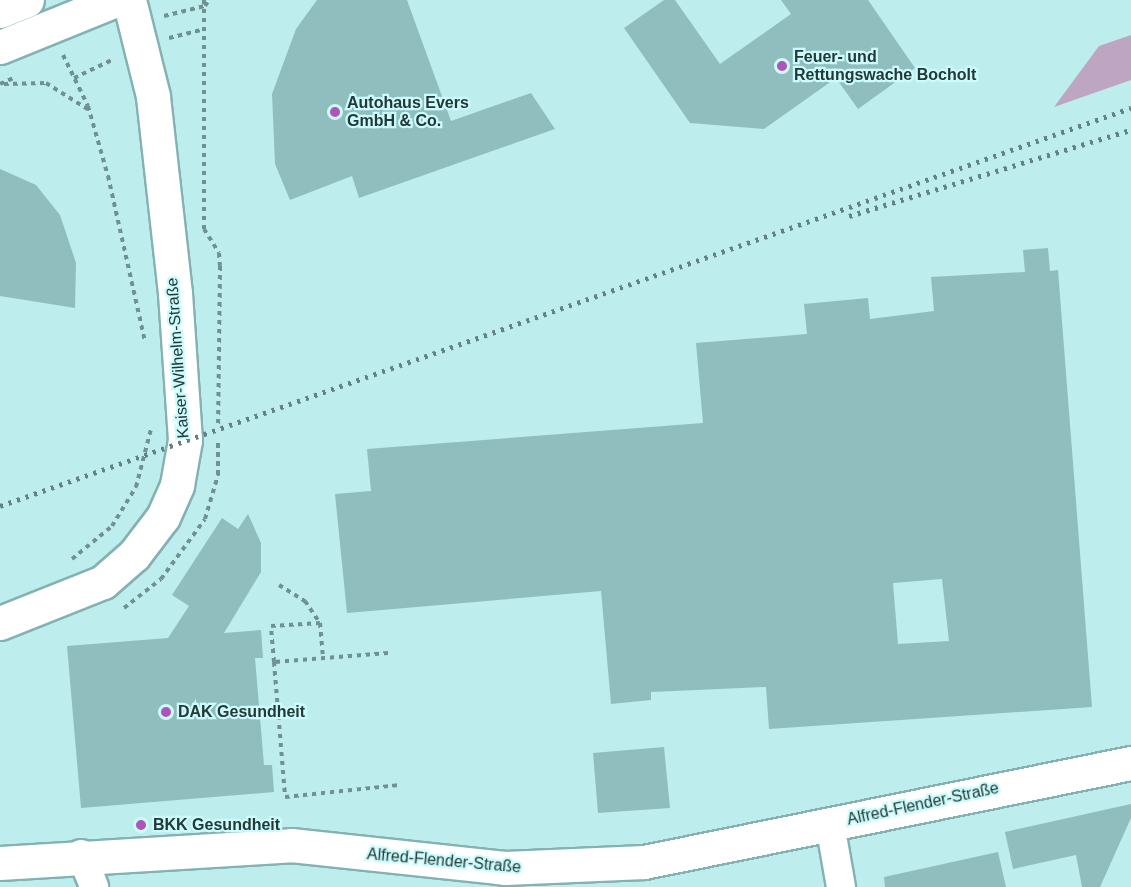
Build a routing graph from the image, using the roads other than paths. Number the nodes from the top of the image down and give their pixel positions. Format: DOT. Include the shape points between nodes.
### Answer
graph roads {
  1 [pos="27,0"];
  2 [pos="116,0"];
  3 [pos="129,0"];
  4 [pos="0,12"];
  5 [pos="0,47"];
  6 [pos="0,623"];
  7 [pos="1131,763"];
  8 [pos="830,824"];
  9 [pos="81,854"];
  10 [pos="0,863"];
  11 [pos="94,887"];
  12 [pos="841,887"];
  1 -- 4 [label="street"];
  2 -- 5 [label="street"];
  3 -- 6 [label="street, Kaiser-Wilhelm-Straße" via="153,96 175,293 185,440 177,485 163,517 134,555 103,582"];
  7 -- 8 [label="street, Alfred-Flender-Straße"];
  8 -- 9 [label="street, Alfred-Flender-Straße" via="644,862 575,867 505,868 291,845"];
  8 -- 12 [label="street"];
  9 -- 10 [label="street, Alfred-Flender-Straße"];
  9 -- 11 [label="street"];
}
